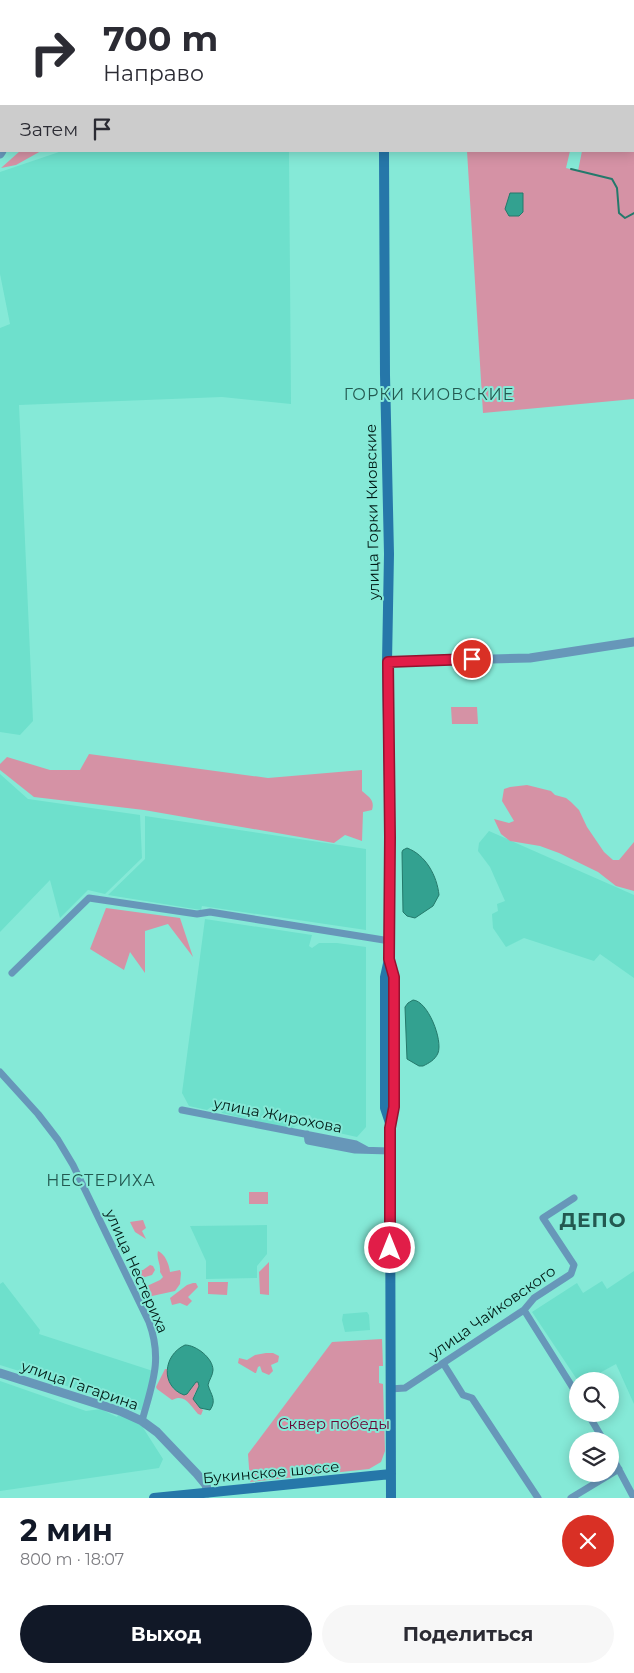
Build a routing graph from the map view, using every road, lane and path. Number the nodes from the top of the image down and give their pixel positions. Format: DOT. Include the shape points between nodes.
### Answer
graph roads {
  1 [pos="384,152"];
  2 [pos="634,642"];
  3 [pos="388,662"];
  4 [pos="390,941"];
  5 [pos="12,973"];
  6 [pos="0,1072"];
  7 [pos="182,1110"];
  8 [pos="390,1151"];
  9 [pos="574,1198"];
  10 [pos="524,1310"];
  11 [pos="443,1363"];
  12 [pos="0,1373"];
  13 [pos="569,1382"];
  14 [pos="390,1389"];
  15 [pos="142,1421"];
  16 [pos="619,1469"];
  17 [pos="390,1474"];
  18 [pos="597,1482"];
  19 [pos="208,1493"];
  20 [pos="154,1498"];
  21 [pos="391,1498"];
  22 [pos="538,1498"];
  23 [pos="570,1498"];
  24 [pos="634,1498"];
  1 -- 3 [label="main road, улица Горки Киовские"];
  2 -- 3 [label="street" via="530,658"];
  3 -- 4 [label="main road, улица Горки Киовские"];
  4 -- 5 [label="street" via="210,912 197,914 89,898"];
  4 -- 8 [label="main road, улица Горки Киовские" via="389,959 394,977 394,1107"];
  6 -- 15 [label="street, улица Нестериха" via="38,1114 73,1165 149,1322 155,1339 156,1366"];
  7 -- 8 [label="street, улица Жирохова" via="355,1150"];
  8 -- 14 [label="main road, улица Горки Киовские"];
  9 -- 10 [label="street, улица Чайковского" via="543,1218 574,1265 571,1274 534,1298"];
  10 -- 11 [label="street, улица Чайковского"];
  10 -- 13 [label="street"];
  11 -- 14 [label="street, улица Чайковского" via="405,1388"];
  11 -- 22 [label="street" via="464,1395 472,1398"];
  12 -- 15 [label="street, улица Гагарина"];
  14 -- 17 [label="main road, улица Горки Киовские"];
  15 -- 19 [label="street, улица Гагарина" via="197,1474"];
  16 -- 24 [label="street"];
  17 -- 19 [label="main road, Букинское шоссе"];
  17 -- 21 [label="main road, улица Горки Киовские"];
  18 -- 23 [label="street"];
  19 -- 20 [label="main road, Букинское шоссе"];
}
